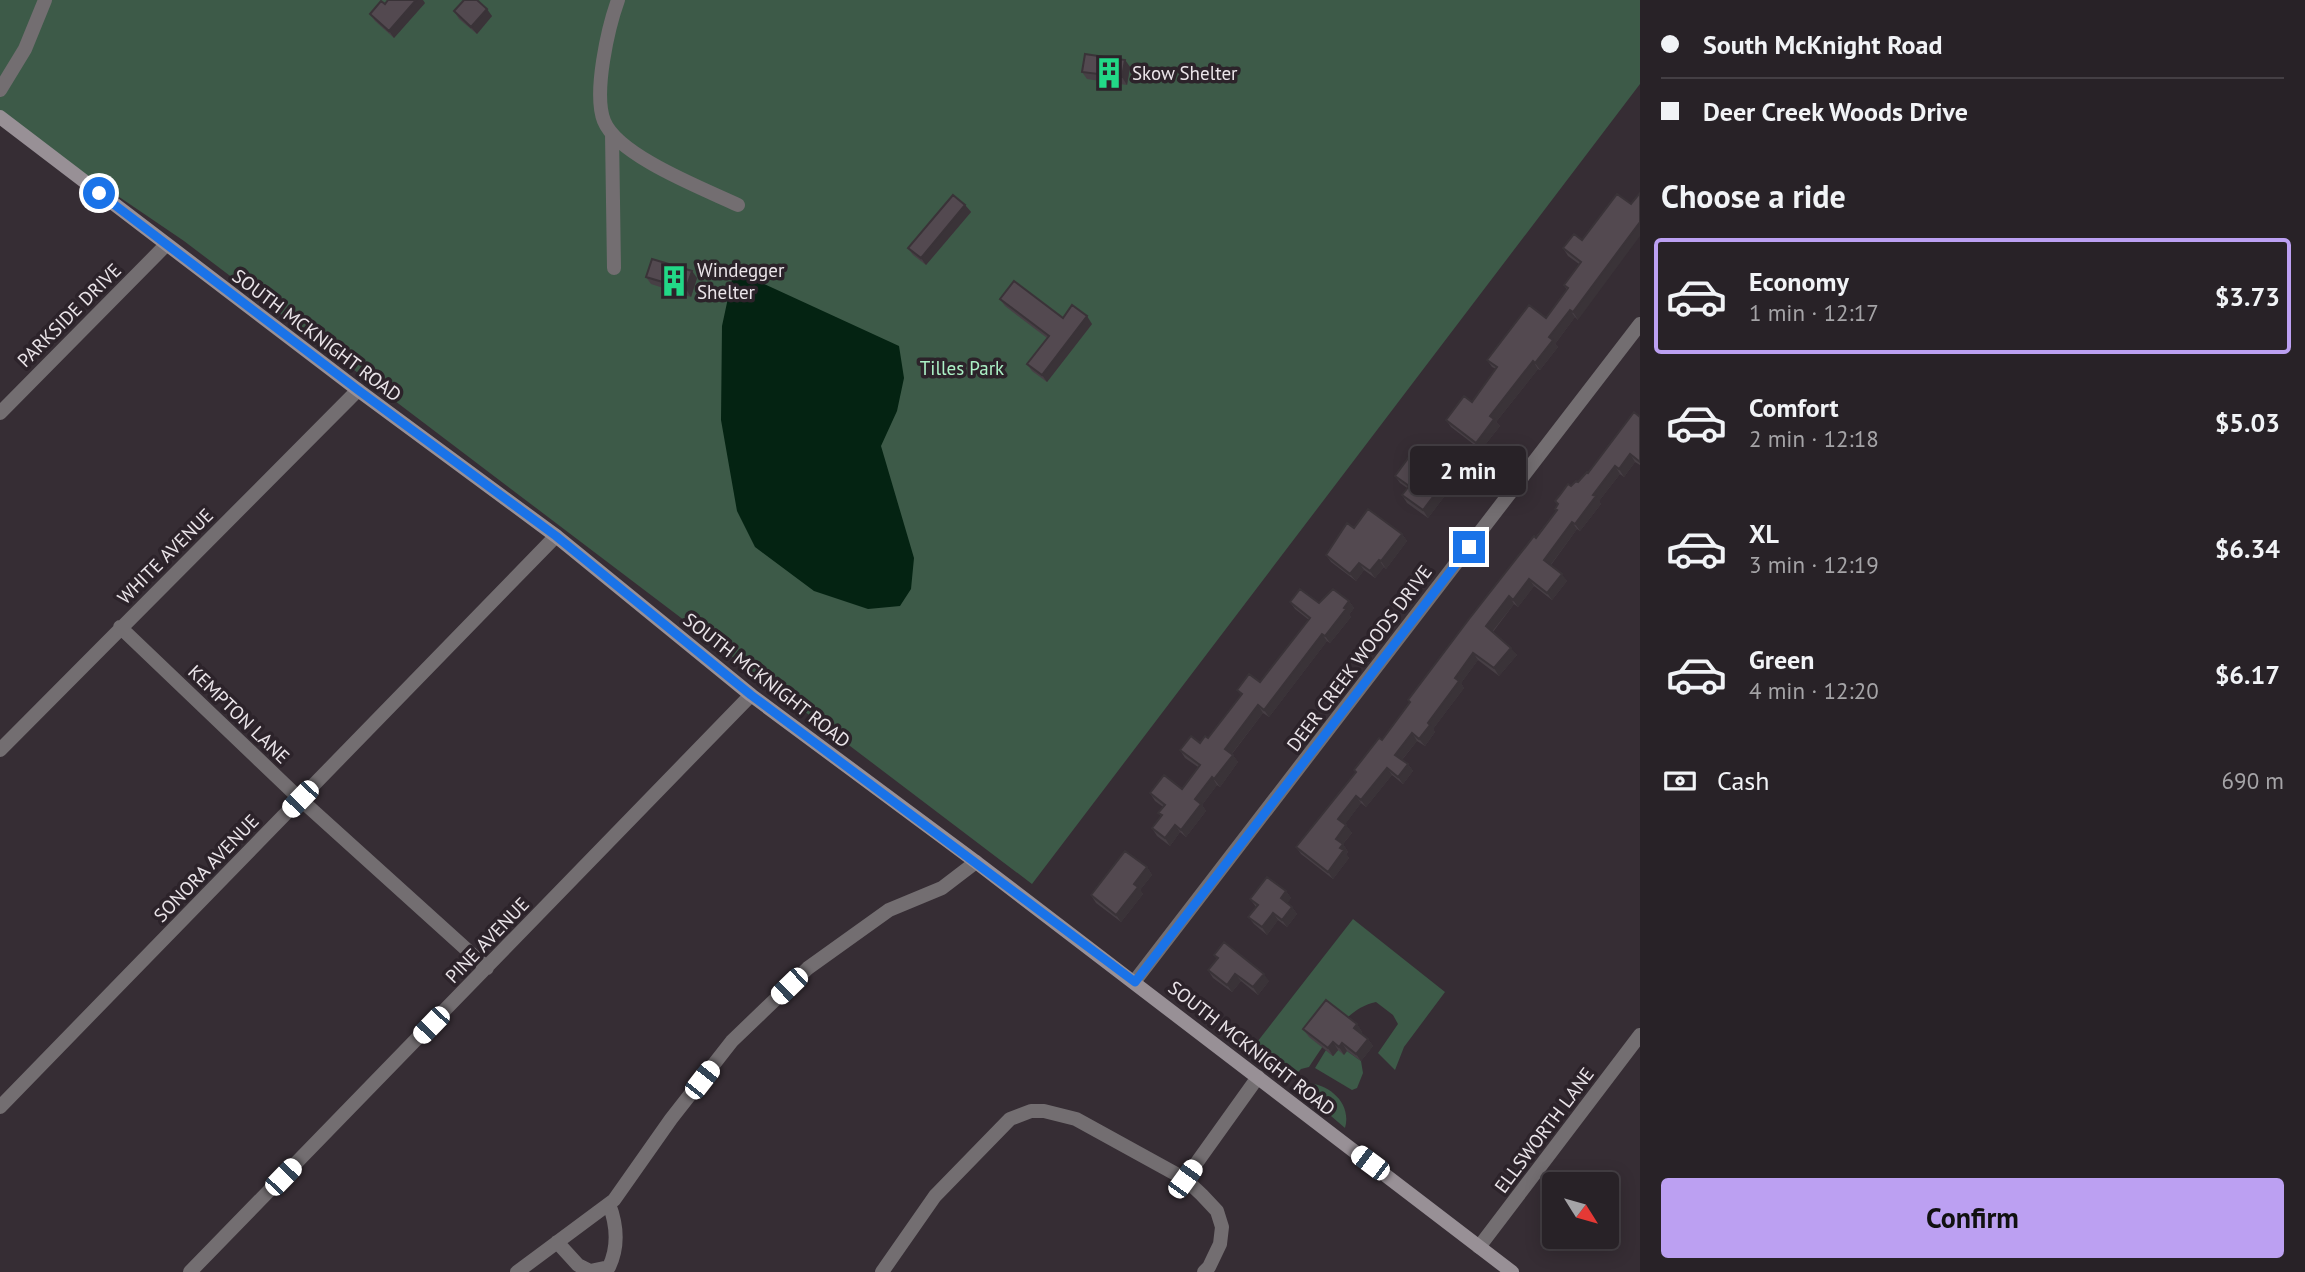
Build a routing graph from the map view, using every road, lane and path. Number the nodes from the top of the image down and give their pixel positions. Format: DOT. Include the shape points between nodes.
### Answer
graph roads {
  1 [pos="45,0"];
  2 [pos="618,0"];
  3 [pos="0,90"];
  4 [pos="0,117"];
  5 [pos="612,134"];
  6 [pos="738,205"];
  7 [pos="166,245"];
  8 [pos="614,268"];
  9 [pos="1640,324"];
  10 [pos="358,390"];
  11 [pos="0,413"];
  12 [pos="556,536"];
  13 [pos="120,627"];
  14 [pos="751,695"];
  15 [pos="0,750"];
  16 [pos="300,799"];
  17 [pos="976,862"];
  18 [pos="487,968"];
  19 [pos="1135,982"];
  20 [pos="1640,1035"];
  21 [pos="1258,1077"];
  22 [pos="0,1107"];
  23 [pos="1185,1179"];
  24 [pos="609,1204"];
  25 [pos="557,1242"];
  26 [pos="1479,1247"];
  27 [pos="190,1272"];
  28 [pos="517,1272"];
  29 [pos="882,1272"];
  30 [pos="1204,1272"];
  31 [pos="1511,1272"];
  1 -- 3 [label="street" via="25,49"];
  2 -- 5 [label="street" via="600,103"];
  4 -- 7 [label="main road, SOUTH MCKNIGHT ROAD"];
  5 -- 6 [label="street" via="642,158"];
  5 -- 8 [label="street"];
  7 -- 10 [label="main road, SOUTH MCKNIGHT ROAD"];
  7 -- 11 [label="street, PARKSIDE DRIVE"];
  9 -- 19 [label="street, DEER CREEK WOODS DRIVE"];
  10 -- 12 [label="main road, SOUTH MCKNIGHT ROAD"];
  10 -- 13 [label="street, WHITE AVENUE"];
  12 -- 14 [label="main road, SOUTH MCKNIGHT ROAD"];
  12 -- 16 [label="street, SONORA AVENUE"];
  13 -- 15 [label="street, WHITE AVENUE"];
  13 -- 16 [label="street, KEMPTON LANE"];
  14 -- 17 [label="main road, SOUTH MCKNIGHT ROAD"];
  14 -- 18 [label="street, PINE AVENUE"];
  16 -- 18 [label="street, KEMPTON LANE"];
  16 -- 22 [label="street, SONORA AVENUE"];
  17 -- 19 [label="main road, SOUTH MCKNIGHT ROAD"];
  17 -- 24 [label="street" via="942,888 889,910 808,968 732,1041"];
  18 -- 27 [label="street, PINE AVENUE"];
  19 -- 21 [label="main road, SOUTH MCKNIGHT ROAD"];
  20 -- 26 [label="street, ELLSWORTH LANE"];
  21 -- 23 [label="street"];
  21 -- 26 [label="main road, SOUTH MCKNIGHT ROAD"];
  23 -- 29 [label="street" via="1076,1119 1031,1111 1010,1119 935,1196"];
  23 -- 30 [label="street" via="1217,1211 1222,1227 1220,1244"];
  24 -- 25 [label="street"];
  24 -- 25 [label="street" via="616,1243 609,1267 590,1271"];
  25 -- 28 [label="street"];
  26 -- 31 [label="main road, SOUTH MCKNIGHT ROAD"];
}
